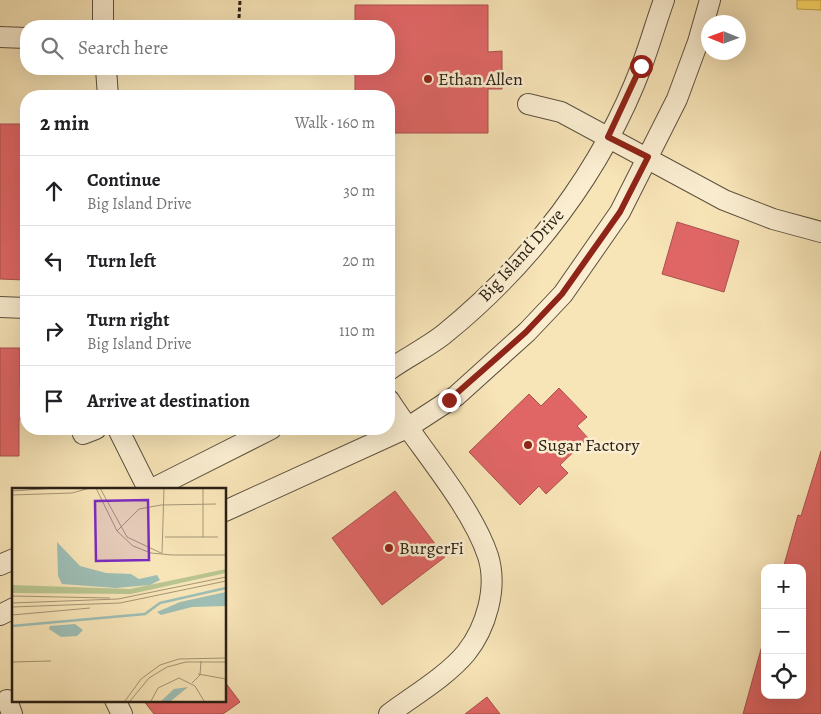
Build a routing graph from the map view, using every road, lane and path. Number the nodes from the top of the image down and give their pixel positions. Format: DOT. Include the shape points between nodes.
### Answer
graph roads {
  1 [pos="103,0"];
  2 [pos="240,0"];
  3 [pos="664,0"];
  4 [pos="710,0"];
  5 [pos="239,18"];
  6 [pos="103,20"];
  7 [pos="0,37"];
  8 [pos="20,38"];
  9 [pos="106,75"];
  10 [pos="108,90"];
  11 [pos="528,104"];
  12 [pos="608,137"];
  13 [pos="648,157"];
  14 [pos="821,232"];
  15 [pos="0,307"];
  16 [pos="20,308"];
  17 [pos="395,366"];
  18 [pos="395,409"];
  19 [pos="407,428"];
  20 [pos="395,433"];
  21 [pos="121,435"];
  22 [pos="259,435"];
  23 [pos="392,435"];
  24 [pos="148,488"];
  25 [pos="154,488"];
  26 [pos="226,511"];
  27 [pos="12,560"];
  28 [pos="0,565"];
  29 [pos="12,609"];
  30 [pos="0,615"];
  31 [pos="116,702"];
  32 [pos="122,714"];
  33 [pos="389,714"];
  1 -- 6 [label="street"];
  2 -- 5 [label="path"];
  3 -- 12 [label="street, Big Island Drive" via="641,66"];
  4 -- 13 [label="street" via="677,99"];
  7 -- 8 [label="street"];
  9 -- 10 [label="street"];
  11 -- 12 [label="street" via="560,112"];
  12 -- 13 [label="street"];
  12 -- 17 [label="street, Big Island Drive" via="562,212 498,286 442,335"];
  13 -- 14 [label="street" via="724,200 773,219"];
  13 -- 19 [label="street" via="620,212 562,294 456,396"];
  15 -- 16 [label="street"];
  18 -- 19 [label="street"];
  19 -- 20 [label="street"];
  19 -- 33 [label="street" via="464,509 488,557 491,586 480,631 466,654"];
  21 -- 24 [label="street"];
  22 -- 25 [label="street"];
  23 -- 26 [label="street"];
  27 -- 28 [label="street"];
  29 -- 30 [label="street"];
  31 -- 32 [label="street"];
}
